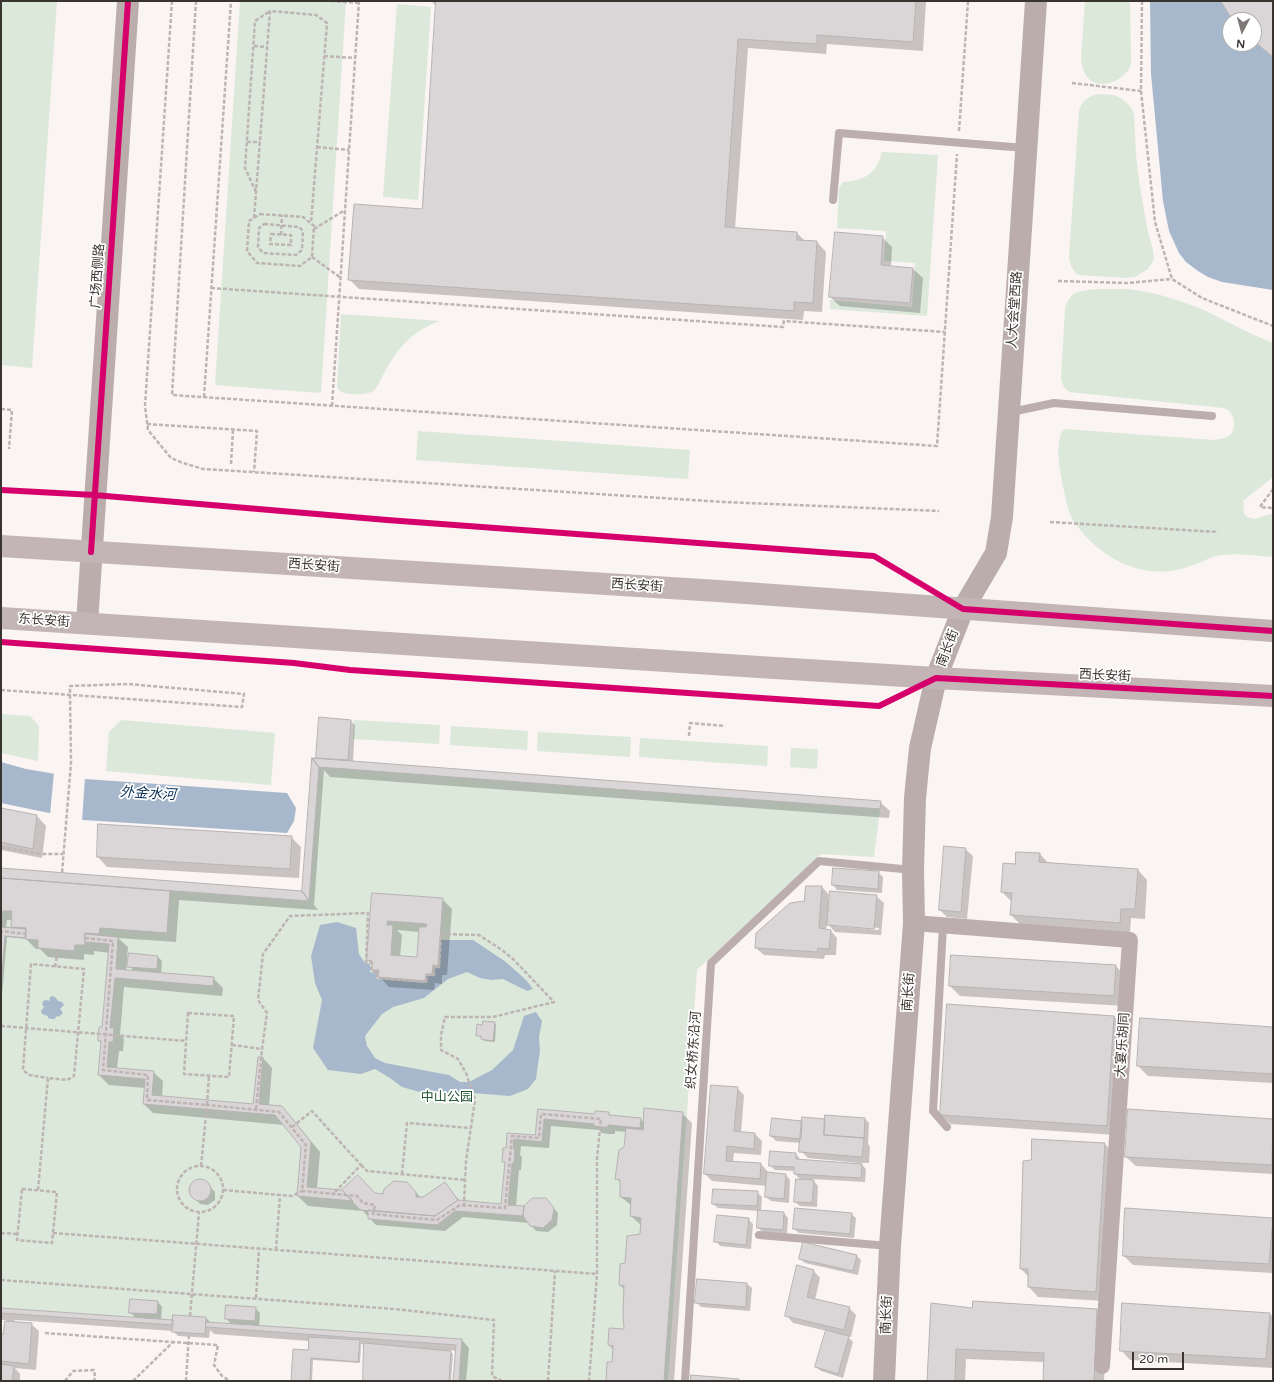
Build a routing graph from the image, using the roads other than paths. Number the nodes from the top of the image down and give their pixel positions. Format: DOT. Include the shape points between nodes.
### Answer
graph roads {
  1 [pos="128,1"];
  2 [pos="1036,1"];
  3 [pos="1026,148"];
  4 [pos="832,200"];
  5 [pos="1008,412"];
  6 [pos="1212,416"];
  7 [pos="1,546"];
  8 [pos="91,552"];
  9 [pos="963,609"];
  10 [pos="1,618"];
  11 [pos="87,623"];
  12 [pos="1273,631"];
  13 [pos="936,678"];
  14 [pos="1273,696"];
  15 [pos="913,870"];
  16 [pos="914,923"];
  17 [pos="943,925"];
  18 [pos="947,1127"];
  19 [pos="759,1235"];
  20 [pos="890,1246"];
  21 [pos="1102,1366"];
  22 [pos="685,1381"];
  23 [pos="884,1381"];
  1 -- 8 [label="street, 广场西侧路"];
  2 -- 3 [label="street, 人大会堂西路"];
  3 -- 4 [label="lane" via="839,133"];
  3 -- 5 [label="street, 人大会堂西路"];
  5 -- 6 [label="lane" via="1054,403"];
  5 -- 9 [label="street, 人大会堂西路" via="1002,517 996,553"];
  7 -- 8 [label="highway, 西长安街"];
  8 -- 9 [label="highway, 西长安街"];
  8 -- 11 [label="street, 广场西侧路"];
  9 -- 12 [label="highway, 西长安街"];
  9 -- 13 [label="street, 南长街"];
  10 -- 11 [label="highway, 东长安街"];
  11 -- 13 [label="highway, 西长安街"];
  13 -- 14 [label="highway, 西长安街"];
  13 -- 15 [label="street, 南长街" via="920,748 915,798"];
  15 -- 16 [label="street, 南长街"];
  15 -- 22 [label="lane, 织女桥东沿河" via="819,861 711,963"];
  16 -- 17 [label="street, 大宴乐胡同"];
  16 -- 20 [label="street, 南长街"];
  17 -- 18 [label="lane" via="933,1112"];
  17 -- 21 [label="street, 大宴乐胡同" via="1130,940"];
  19 -- 20 [label="lane"];
  20 -- 23 [label="street, 南长街"];
}
